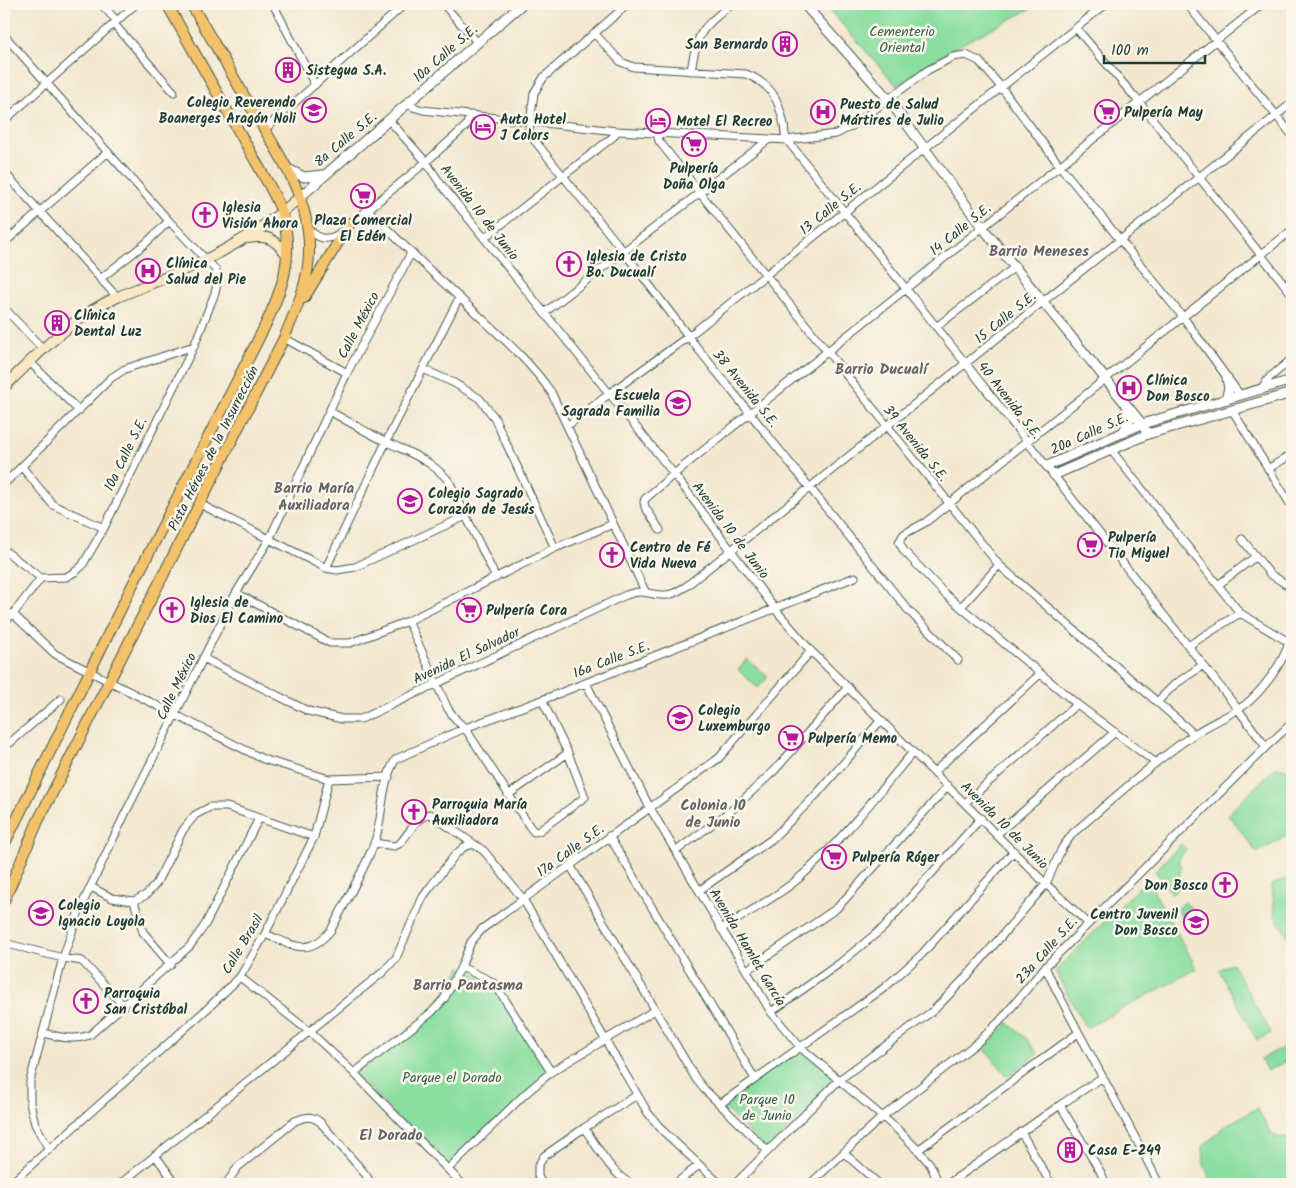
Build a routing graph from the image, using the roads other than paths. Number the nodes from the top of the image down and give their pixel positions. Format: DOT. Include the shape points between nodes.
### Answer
graph roads {
  1 [pos="101,4"];
  2 [pos="136,4"];
  3 [pos="167,4"];
  4 [pos="191,4"];
  5 [pos="273,4"];
  6 [pos="405,4"];
  7 [pos="443,4"];
  8 [pos="522,4"];
  9 [pos="628,4"];
  10 [pos="731,4"];
  11 [pos="804,4"];
  12 [pos="1106,4"];
  13 [pos="1187,4"];
  14 [pos="1262,4"];
  15 [pos="116,22"];
  16 [pos="1076,28"];
  17 [pos="594,33"];
  18 [pos="4,36"];
  19 [pos="1216,41"];
  20 [pos="478,43"];
  21 [pos="691,71"];
  22 [pos="47,83"];
  23 [pos="315,85"];
  24 [pos="1001,87"];
  25 [pos="174,92"];
  26 [pos="889,100"];
  27 [pos="1139,102"];
  28 [pos="408,103"];
  29 [pos="1292,103"];
  30 [pos="1276,115"];
  31 [pos="470,116"];
  32 [pos="390,120"];
  33 [pos="4,121"];
  34 [pos="530,121"];
  35 [pos="264,130"];
  36 [pos="617,130"];
  37 [pos="657,133"];
  38 [pos="1292,135"];
  39 [pos="768,140"];
  40 [pos="787,140"];
  41 [pos="924,148"];
  42 [pos="108,152"];
  43 [pos="426,162"];
  44 [pos="1060,166"];
  45 [pos="285,167"];
  46 [pos="4,172"];
  47 [pos="324,176"];
  48 [pos="563,177"];
  49 [pos="1199,177"];
  50 [pos="700,194"];
  51 [pos="300,197"];
  52 [pos="367,209"];
  53 [pos="38,211"];
  54 [pos="282,213"];
  55 [pos="844,213"];
  56 [pos="169,221"];
  57 [pos="350,224"];
  58 [pos="307,227"];
  59 [pos="983,228"];
  60 [pos="1292,230"];
  61 [pos="245,238"];
  62 [pos="484,238"];
  63 [pos="1120,238"];
  64 [pos="4,243"];
  65 [pos="624,252"];
  66 [pos="286,253"];
  67 [pos="411,253"];
  68 [pos="1261,255"];
  69 [pos="206,260"];
  70 [pos="1015,267"];
  71 [pos="766,275"];
  72 [pos="100,279"];
  73 [pos="906,289"];
  74 [pos="1292,294"];
  75 [pos="117,297"];
  76 [pos="460,298"];
  77 [pos="1043,303"];
  78 [pos="298,307"];
  79 [pos="4,308"];
  80 [pos="544,313"];
  81 [pos="1183,317"];
  82 [pos="936,327"];
  83 [pos="689,336"];
  84 [pos="284,338"];
  85 [pos="194,346"];
  86 [pos="43,350"];
  87 [pos="828,352"];
  88 [pos="1292,359"];
  89 [pos="30,362"];
  90 [pos="966,364"];
  91 [pos="423,369"];
  92 [pos="347,372"];
  93 [pos="1227,378"];
  94 [pos="1104,379"];
  95 [pos="1292,380"];
  96 [pos="4,387"];
  97 [pos="1261,389"];
  98 [pos="1292,393"];
  99 [pos="609,394"];
  100 [pos="1240,395"];
  101 [pos="1226,399"];
  102 [pos="1127,407"];
  103 [pos="1232,410"];
  104 [pos="79,411"];
  105 [pos="329,411"];
  106 [pos="750,413"];
  107 [pos="1142,424"];
  108 [pos="567,426"];
  109 [pos="887,427"];
  110 [pos="1123,433"];
  111 [pos="1148,434"];
  112 [pos="1026,441"];
  113 [pos="386,442"];
  114 [pos="1111,450"];
  115 [pos="1292,454"];
  116 [pos="1047,466"];
  117 [pos="22,467"];
  118 [pos="1268,469"];
  119 [pos="674,474"];
  120 [pos="1054,475"];
  121 [pos="4,484"];
  122 [pos="810,486"];
  123 [pos="949,502"];
  124 [pos="200,504"];
  125 [pos="1292,507"];
  126 [pos="466,516"];
  127 [pos="613,524"];
  128 [pos="104,528"];
  129 [pos="660,530"];
  130 [pos="1242,539"];
  131 [pos="269,540"];
  132 [pos="555,548"];
  133 [pos="4,550"];
  134 [pos="732,550"];
  135 [pos="1255,557"];
  136 [pos="999,565"];
  137 [pos="326,568"];
  138 [pos="855,577"];
  139 [pos="41,578"];
  140 [pos="496,578"];
  141 [pos="1218,585"];
  142 [pos="1292,588"];
  143 [pos="645,591"];
  144 [pos="236,594"];
  145 [pos="961,607"];
  146 [pos="775,609"];
  147 [pos="1240,613"];
  148 [pos="13,614"];
  149 [pos="408,620"];
  150 [pos="4,622"];
  151 [pos="1291,643"];
  152 [pos="1188,646"];
  153 [pos="811,651"];
  154 [pos="203,658"];
  155 [pos="958,660"];
  156 [pos="1203,665"];
  157 [pos="90,672"];
  158 [pos="1040,674"];
  159 [pos="110,682"];
  160 [pos="586,682"];
  161 [pos="436,683"];
  162 [pos="848,687"];
  163 [pos="61,699"];
  164 [pos="542,700"];
  165 [pos="1158,701"];
  166 [pos="1077,704"];
  167 [pos="1237,708"];
  168 [pos="176,715"];
  169 [pos="881,720"];
  170 [pos="1292,724"];
  171 [pos="465,728"];
  172 [pos="1115,732"];
  173 [pos="1194,734"];
  174 [pos="1266,747"];
  175 [pos="4,748"];
  176 [pos="568,752"];
  177 [pos="913,752"];
  178 [pos="1156,763"];
  179 [pos="934,772"];
  180 [pos="388,778"];
  181 [pos="329,779"];
  182 [pos="948,786"];
  183 [pos="508,794"];
  184 [pos="965,803"];
  185 [pos="650,808"];
  186 [pos="259,818"];
  187 [pos="981,818"];
  188 [pos="997,834"];
  189 [pos="609,836"];
  190 [pos="314,837"];
  191 [pos="374,843"];
  192 [pos="474,844"];
  193 [pos="4,845"];
  194 [pos="1014,851"];
  195 [pos="676,852"];
  196 [pos="570,865"];
  197 [pos="1046,884"];
  198 [pos="91,887"];
  199 [pos="700,890"];
  200 [pos="523,899"];
  201 [pos="4,901"];
  202 [pos="134,901"];
  203 [pos="1088,923"];
  204 [pos="722,929"];
  205 [pos="265,934"];
  206 [pos="4,944"];
  207 [pos="63,958"];
  208 [pos="171,965"];
  209 [pos="460,967"];
  210 [pos="1045,967"];
  211 [pos="746,970"];
  212 [pos="240,977"];
  213 [pos="124,1006"];
  214 [pos="655,1010"];
  215 [pos="771,1012"];
  216 [pos="310,1032"];
  217 [pos="44,1033"];
  218 [pos="1078,1033"];
  219 [pos="606,1040"];
  220 [pos="800,1048"];
  221 [pos="551,1072"];
  222 [pos="354,1073"];
  223 [pos="1103,1077"];
  224 [pos="755,1078"];
  225 [pos="839,1080"];
  226 [pos="638,1095"];
  227 [pos="720,1104"];
  228 [pos="1060,1105"];
  229 [pos="882,1117"];
  230 [pos="584,1128"];
  231 [pos="1021,1132"];
  232 [pos="49,1149"];
  233 [pos="767,1150"];
  234 [pos="918,1150"];
  235 [pos="844,1153"];
  236 [pos="156,1155"];
  237 [pos="699,1166"];
  238 [pos="448,1169"];
  239 [pos="10,1184"];
  240 [pos="120,1184"];
  241 [pos="176,1184"];
  242 [pos="226,1184"];
  243 [pos="371,1184"];
  244 [pos="462,1184"];
  245 [pos="542,1184"];
  246 [pos="633,1184"];
  247 [pos="675,1184"];
  248 [pos="720,1184"];
  249 [pos="735,1184"];
  250 [pos="810,1184"];
  251 [pos="879,1184"];
  252 [pos="939,1184"];
  253 [pos="948,1184"];
  254 [pos="1050,1184"];
  255 [pos="1106,1184"];
  256 [pos="1159,1184"];
  1 -- 15 [label="street"];
  2 -- 15 [label="street"];
  3 -- 54 [label="main road, Pista Héroes de la Insurrección"];
  4 -- 35 [label="main road, Pista Héroes de la Insurrección"];
  5 -- 23 [label="street"];
  6 -- 23 [label="street"];
  7 -- 20 [label="street"];
  8 -- 20 [label="street, 10a Calle S.E."];
  9 -- 17 [label="street"];
  10 -- 21 [label="street" via="703,29"];
  11 -- 26 [label="street"];
  12 -- 16 [label="street, 13 Calle S.E."];
  13 -- 19 [label="street"];
  14 -- 19 [label="street, 14 Calle S.E."];
  15 -- 22 [label="street"];
  15 -- 25 [label="street"];
  16 -- 24 [label="street, 13 Calle S.E."];
  16 -- 27 [label="street"];
  17 -- 21 [label="street" via="621,62 634,67"];
  17 -- 34 [label="street" via="544,77 534,93"];
  18 -- 22 [label="street"];
  19 -- 27 [label="street, 14 Calle S.E."];
  19 -- 30 [label="street"];
  20 -- 28 [label="street, 10a Calle S.E."];
  21 -- 40 [label="street" via="746,74 768,86 775,98"];
  22 -- 33 [label="street"];
  22 -- 42 [label="street"];
  23 -- 35 [label="street"];
  24 -- 26 [label="street" via="979,60 966,55 953,57 928,70"];
  24 -- 41 [label="street, 13 Calle S.E."];
  24 -- 44 [label="street"];
  26 -- 40 [label="street" via="836,134"];
  26 -- 41 [label="street"];
  27 -- 44 [label="street, 14 Calle S.E."];
  27 -- 49 [label="street"];
  28 -- 31 [label="street" via="418,109"];
  28 -- 32 [label="street, 8a Calle S.E."];
  29 -- 30 [label="street, 15 Calle S.E."];
  30 -- 38 [label="street"];
  30 -- 49 [label="street, 15 Calle S.E."];
  31 -- 34 [label="street"];
  31 -- 43 [label="street" via="466,126"];
  32 -- 43 [label="street, Avenida 10 de Junio"];
  32 -- 47 [label="street, 8a Calle S.E."];
  34 -- 36 [label="street"];
  34 -- 48 [label="street, 38 Avenida S.E." via="531,136"];
  35 -- 45 [label="main road, Pista Héroes de la Insurrección"];
  36 -- 37 [label="street"];
  36 -- 48 [label="street" via="613,137"];
  37 -- 39 [label="street"];
  37 -- 50 [label="street, 39 Avenida S.E." via="659,141"];
  39 -- 40 [label="street"];
  39 -- 50 [label="street"];
  40 -- 55 [label="street, 40 Avenida S.E."];
  41 -- 55 [label="street, 13 Calle S.E."];
  41 -- 59 [label="street"];
  42 -- 53 [label="street"];
  42 -- 56 [label="street"];
  43 -- 52 [label="street"];
  43 -- 62 [label="street, Avenida 10 de Junio"];
  44 -- 59 [label="street, 14 Calle S.E."];
  44 -- 63 [label="street"];
  45 -- 47 [label="street" via="304,177"];
  45 -- 51 [label="main road, Pista Héroes de la Insurrección"];
  46 -- 53 [label="street"];
  47 -- 51 [label="street, 8a Calle S.E."];
  48 -- 62 [label="street"];
  48 -- 65 [label="street, 38 Avenida S.E."];
  49 -- 63 [label="street, 15 Calle S.E."];
  49 -- 68 [label="street"];
  50 -- 65 [label="street"];
  50 -- 71 [label="street, 39 Avenida S.E."];
  51 -- 54 [label="main road"];
  51 -- 58 [label="main road, Pista Héroes de la Insurrección"];
  52 -- 57 [label="street"];
  52 -- 67 [label="street"];
  53 -- 64 [label="street"];
  53 -- 72 [label="street"];
  54 -- 61 [label="main road"];
  54 -- 66 [label="main road, Pista Héroes de la Insurrección"];
  55 -- 71 [label="street, 13 Calle S.E."];
  55 -- 73 [label="street, 40 Avenida S.E."];
  56 -- 69 [label="street"];
  56 -- 72 [label="street"];
  57 -- 58 [label="street" via="326,239"];
  57 -- 78 [label="main road"];
  58 -- 78 [label="main road, Pista Héroes de la Insurrección" via="308,265"];
  59 -- 70 [label="street"];
  59 -- 73 [label="street, 14 Calle S.E."];
  60 -- 68 [label="street"];
  61 -- 66 [label="main road" via="269,238"];
  61 -- 69 [label="main road"];
  62 -- 80 [label="street, Avenida 10 de Junio"];
  63 -- 77 [label="street, 15 Calle S.E."];
  63 -- 81 [label="street"];
  65 -- 80 [label="street"];
  65 -- 83 [label="street, 38 Avenida S.E."];
  66 -- 157 [label="main road, Pista Héroes de la Insurrección" via="284,281 271,314"];
  67 -- 76 [label="street"];
  67 -- 92 [label="street, Calle México"];
  68 -- 74 [label="street"];
  68 -- 81 [label="street"];
  69 -- 75 [label="main road"];
  69 -- 85 [label="street, 10a Calle S.E." via="216,270 218,279 216,293"];
  70 -- 77 [label="street"];
  70 -- 82 [label="street"];
  71 -- 83 [label="street, 13 Calle S.E."];
  71 -- 87 [label="street, 39 Avenida S.E."];
  72 -- 75 [label="street"];
  73 -- 82 [label="street, 40 Avenida S.E."];
  73 -- 87 [label="street, 14 Calle S.E."];
  75 -- 86 [label="main road" via="87,313"];
  76 -- 91 [label="street"];
  76 -- 108 [label="street" via="539,375"];
  77 -- 90 [label="street, 15 Calle S.E."];
  77 -- 94 [label="street"];
  78 -- 84 [label="main road, Pista Héroes de la Insurrección"];
  79 -- 86 [label="street"];
  80 -- 99 [label="street, Avenida 10 de Junio"];
  81 -- 93 [label="street"];
  81 -- 94 [label="street"];
  82 -- 90 [label="street, 40 Avenida S.E."];
  83 -- 99 [label="street, 13 Calle S.E."];
  83 -- 106 [label="street, 38 Avenida S.E."];
  84 -- 92 [label="street"];
  84 -- 124 [label="main road, Pista Héroes de la Insurrección"];
  85 -- 104 [label="street" via="125,369"];
  85 -- 128 [label="street, 10a Calle S.E."];
  86 -- 89 [label="main road"];
  87 -- 106 [label="street, 14 Calle S.E."];
  87 -- 109 [label="street, 39 Avenida S.E."];
  88 -- 97 [label="street"];
  89 -- 96 [label="main road"];
  89 -- 104 [label="street"];
  90 -- 109 [label="street, 15 Calle S.E."];
  90 -- 112 [label="street, 40 Avenida S.E."];
  91 -- 113 [label="street"];
  91 -- 132 [label="street" via="479,398 494,417"];
  92 -- 105 [label="street, Calle México"];
  93 -- 100 [label="street"];
  93 -- 101 [label="street"];
  94 -- 102 [label="street"];
  94 -- 112 [label="street"];
  95 -- 97 [label="street, 20a Calle S.E."];
  97 -- 100 [label="street, 20a Calle S.E."];
  98 -- 103 [label="street, 20a Calle S.E."];
  99 -- 108 [label="street, 13 Calle S.E."];
  99 -- 119 [label="street, Avenida 10 de Junio"];
  100 -- 101 [label="street, 20a Calle S.E."];
  101 -- 107 [label="street, 20a Calle S.E."];
  102 -- 107 [label="street"];
  102 -- 110 [label="street" via="1128,420"];
  103 -- 111 [label="street, 20a Calle S.E."];
  103 -- 118 [label="street"];
  104 -- 117 [label="street"];
  105 -- 113 [label="street"];
  105 -- 131 [label="street, Calle México"];
  106 -- 119 [label="street, 14 Calle S.E."];
  106 -- 122 [label="street, 38 Avenida S.E."];
  107 -- 110 [label="street, 20a Calle S.E."];
  107 -- 111 [label="street, 20a Calle S.E."];
  108 -- 127 [label="street"];
  109 -- 122 [label="street, 15 Calle S.E."];
  109 -- 123 [label="street, 39 Avenida S.E."];
  110 -- 116 [label="street, 20a Calle S.E."];
  111 -- 114 [label="street, 20a Calle S.E."];
  112 -- 116 [label="street, 40 Avenida S.E."];
  112 -- 123 [label="street"];
  113 -- 126 [label="street" via="438,469 449,481"];
  113 -- 137 [label="street"];
  114 -- 120 [label="street, 20a Calle S.E."];
  114 -- 141 [label="street"];
  115 -- 118 [label="street"];
  116 -- 120 [label="street, 40 Avenida S.E."];
  117 -- 121 [label="street"];
  117 -- 128 [label="street" via="53,505"];
  118 -- 125 [label="street"];
  119 -- 129 [label="street, 14 Calle S.E." via="644,502"];
  119 -- 134 [label="street, Avenida 10 de Junio"];
  120 -- 152 [label="street, 40 Avenida S.E."];
  122 -- 134 [label="street, 15 Calle S.E."];
  122 -- 155 [label="street, 38 Avenida S.E." via="909,611"];
  123 -- 136 [label="street, 39 Avenida S.E."];
  123 -- 145 [label="street" via="926,522 904,534 899,542 904,551"];
  124 -- 131 [label="street"];
  124 -- 159 [label="main road, Pista Héroes de la Insurrección"];
  126 -- 137 [label="street" via="355,568"];
  126 -- 140 [label="street"];
  127 -- 132 [label="street"];
  127 -- 143 [label="street"];
  128 -- 139 [label="street, 10a Calle S.E." via="82,566 75,572 66,577"];
  130 -- 135 [label="street"];
  131 -- 137 [label="street"];
  131 -- 144 [label="street, Calle México"];
  132 -- 140 [label="street"];
  133 -- 139 [label="street"];
  134 -- 143 [label="street, Avenida El Salvador" via="685,587 671,594"];
  134 -- 146 [label="street, Avenida 10 de Junio"];
  135 -- 141 [label="street"];
  135 -- 142 [label="street" via="1270,574"];
  136 -- 145 [label="street"];
  136 -- 165 [label="street, 39 Avenida S.E."];
  138 -- 146 [label="street, 16a Calle S.E."];
  139 -- 148 [label="street"];
  140 -- 149 [label="street"];
  141 -- 147 [label="street"];
  143 -- 161 [label="street, Avenida El Salvador" via="626,595"];
  144 -- 149 [label="street" via="330,643 350,643"];
  144 -- 154 [label="street, Calle México"];
  145 -- 158 [label="street"];
  146 -- 153 [label="street, Avenida 10 de Junio"];
  146 -- 160 [label="street, 16a Calle S.E."];
  147 -- 151 [label="street"];
  147 -- 152 [label="street"];
  148 -- 150 [label="street"];
  148 -- 157 [label="street" via="55,654"];
  149 -- 161 [label="street"];
  151 -- 167 [label="street" via="1265,683"];
  152 -- 156 [label="street, 40 Avenida S.E."];
  153 -- 162 [label="street, Avenida 10 de Junio"];
  153 -- 185 [label="street, 17a Calle S.E." via="719,758"];
  154 -- 161 [label="street, Avenida El Salvador" via="308,711 342,719 361,718"];
  154 -- 168 [label="street, Calle México"];
  156 -- 165 [label="street"];
  156 -- 167 [label="street, 40 Avenida S.E."];
  157 -- 159 [label="street"];
  157 -- 193 [label="main road, Pista Héroes de la Insurrección"];
  158 -- 166 [label="street"];
  158 -- 179 [label="street"];
  159 -- 168 [label="street"];
  159 -- 201 [label="main road, Pista Héroes de la Insurrección" via="38,821"];
  160 -- 164 [label="street, 16a Calle S.E."];
  160 -- 185 [label="street, Avenida Hamlet García"];
  161 -- 171 [label="street" via="448,709"];
  162 -- 169 [label="street, Avenida 10 de Junio"];
  162 -- 195 [label="street" via="775,770 732,809"];
  163 -- 175 [label="street"];
  164 -- 171 [label="street, 16a Calle S.E."];
  164 -- 176 [label="street"];
  165 -- 173 [label="street, 39 Avenida S.E."];
  166 -- 172 [label="street"];
  166 -- 184 [label="street"];
  167 -- 173 [label="street"];
  167 -- 174 [label="street, 40 Avenida S.E."];
  168 -- 181 [label="street" via="263,759"];
  168 -- 198 [label="street, Calle México"];
  169 -- 177 [label="street, Avenida 10 de Junio"];
  169 -- 199 [label="street" via="816,795 772,839"];
  170 -- 174 [label="street, 23a Calle S.E."];
  171 -- 180 [label="street, 16a Calle S.E." via="396,759"];
  171 -- 183 [label="street"];
  172 -- 178 [label="street"];
  172 -- 188 [label="street"];
  173 -- 178 [label="street"];
  174 -- 203 [label="street, 23a Calle S.E."];
  176 -- 183 [label="street"];
  176 -- 183 [label="street" via="585,797 539,831 534,832"];
  177 -- 179 [label="street, Avenida 10 de Junio"];
  177 -- 204 [label="street" via="825,853 797,879"];
  178 -- 197 [label="street" via="1073,833 1062,848"];
  179 -- 182 [label="street, Avenida 10 de Junio"];
  180 -- 181 [label="street"];
  180 -- 191 [label="street, 16a Calle S.E."];
  181 -- 190 [label="street, Calle Brasil"];
  182 -- 184 [label="street, Avenida 10 de Junio"];
  182 -- 211 [label="street" via="837,908"];
  184 -- 187 [label="street, Avenida 10 de Junio"];
  185 -- 189 [label="street, 17a Calle S.E."];
  185 -- 195 [label="street, Avenida Hamlet García"];
  186 -- 190 [label="street"];
  186 -- 202 [label="street" via="227,807 210,807 195,815 183,830 156,884 146,895"];
  186 -- 208 [label="street" via="205,924"];
  187 -- 188 [label="street, Avenida 10 de Junio"];
  187 -- 215 [label="street" via="883,928"];
  188 -- 194 [label="street, Avenida 10 de Junio"];
  189 -- 196 [label="street, 17a Calle S.E."];
  189 -- 224 [label="street"];
  190 -- 205 [label="street, Calle Brasil"];
  191 -- 192 [label="street" via="399,844 419,820 430,814"];
  191 -- 205 [label="street, 16a Calle S.E." via="323,940 310,947 298,946"];
  192 -- 200 [label="street" via="484,851"];
  192 -- 216 [label="street" via="455,855 423,897 396,958"];
  194 -- 197 [label="street, Avenida 10 de Junio"];
  194 -- 220 [label="street" via="922,954 884,988"];
  195 -- 199 [label="street, Avenida Hamlet García"];
  196 -- 200 [label="street, 17a Calle S.E."];
  196 -- 214 [label="street"];
  197 -- 203 [label="street, Avenida 10 de Junio"];
  197 -- 225 [label="street" via="934,1010"];
  198 -- 202 [label="street" via="112,898"];
  198 -- 207 [label="street, Calle México"];
  199 -- 204 [label="street, Avenida Hamlet García"];
  200 -- 209 [label="street, 17a Calle S.E." via="482,929 471,942"];
  200 -- 219 [label="street"];
  202 -- 208 [label="street" via="143,932"];
  203 -- 210 [label="street, 23a Calle S.E."];
  204 -- 211 [label="street, Avenida Hamlet García"];
  205 -- 212 [label="street, Calle Brasil"];
  206 -- 207 [label="street"];
  207 -- 213 [label="street" via="82,960"];
  207 -- 217 [label="street, Calle México"];
  208 -- 213 [label="street"];
  209 -- 221 [label="street" via="495,984"];
  209 -- 222 [label="street, 17a Calle S.E." via="444,999 432,1012"];
  210 -- 218 [label="street"];
  210 -- 229 [label="street, 23a Calle S.E." via="978,1042"];
  211 -- 215 [label="street, Avenida Hamlet García"];
  212 -- 216 [label="street"];
  212 -- 232 [label="street, Calle Brasil"];
  213 -- 217 [label="street" via="90,1035 69,1039"];
  214 -- 219 [label="street"];
  214 -- 227 [label="street" via="696,1079"];
  215 -- 220 [label="street, Avenida Hamlet García"];
  216 -- 222 [label="street"];
  216 -- 236 [label="street"];
  217 -- 232 [label="street, Calle México" via="30,1081 30,1103 35,1124"];
  218 -- 223 [label="street"];
  218 -- 234 [label="street"];
  219 -- 221 [label="street"];
  219 -- 226 [label="street"];
  220 -- 224 [label="street"];
  220 -- 225 [label="street, Avenida Hamlet García"];
  221 -- 238 [label="street"];
  222 -- 238 [label="street"];
  223 -- 228 [label="street"];
  223 -- 256 [label="street"];
  224 -- 227 [label="street"];
  225 -- 229 [label="street, Avenida Hamlet García"];
  225 -- 233 [label="street"];
  226 -- 230 [label="street"];
  226 -- 237 [label="street" via="648,1114"];
  227 -- 233 [label="street"];
  228 -- 231 [label="street"];
  228 -- 255 [label="street"];
  229 -- 234 [label="street, Avenida Hamlet García"];
  229 -- 235 [label="street, 23a Calle S.E."];
  230 -- 245 [label="street" via="544,1156 538,1166"];
  230 -- 246 [label="street" via="616,1173 624,1182"];
  231 -- 253 [label="street"];
  231 -- 254 [label="street"];
  232 -- 239 [label="street, Calle Brasil"];
  233 -- 249 [label="street"];
  234 -- 252 [label="street, Avenida Hamlet García" via="930,1164"];
  235 -- 250 [label="street, 23a Calle S.E."];
  235 -- 251 [label="street"];
  236 -- 240 [label="street"];
  236 -- 241 [label="street"];
  237 -- 247 [label="street"];
  237 -- 248 [label="street"];
  238 -- 244 [label="street"];
  242 -- 243 [label="street" via="238,1167 305,1117 320,1122"];
}
